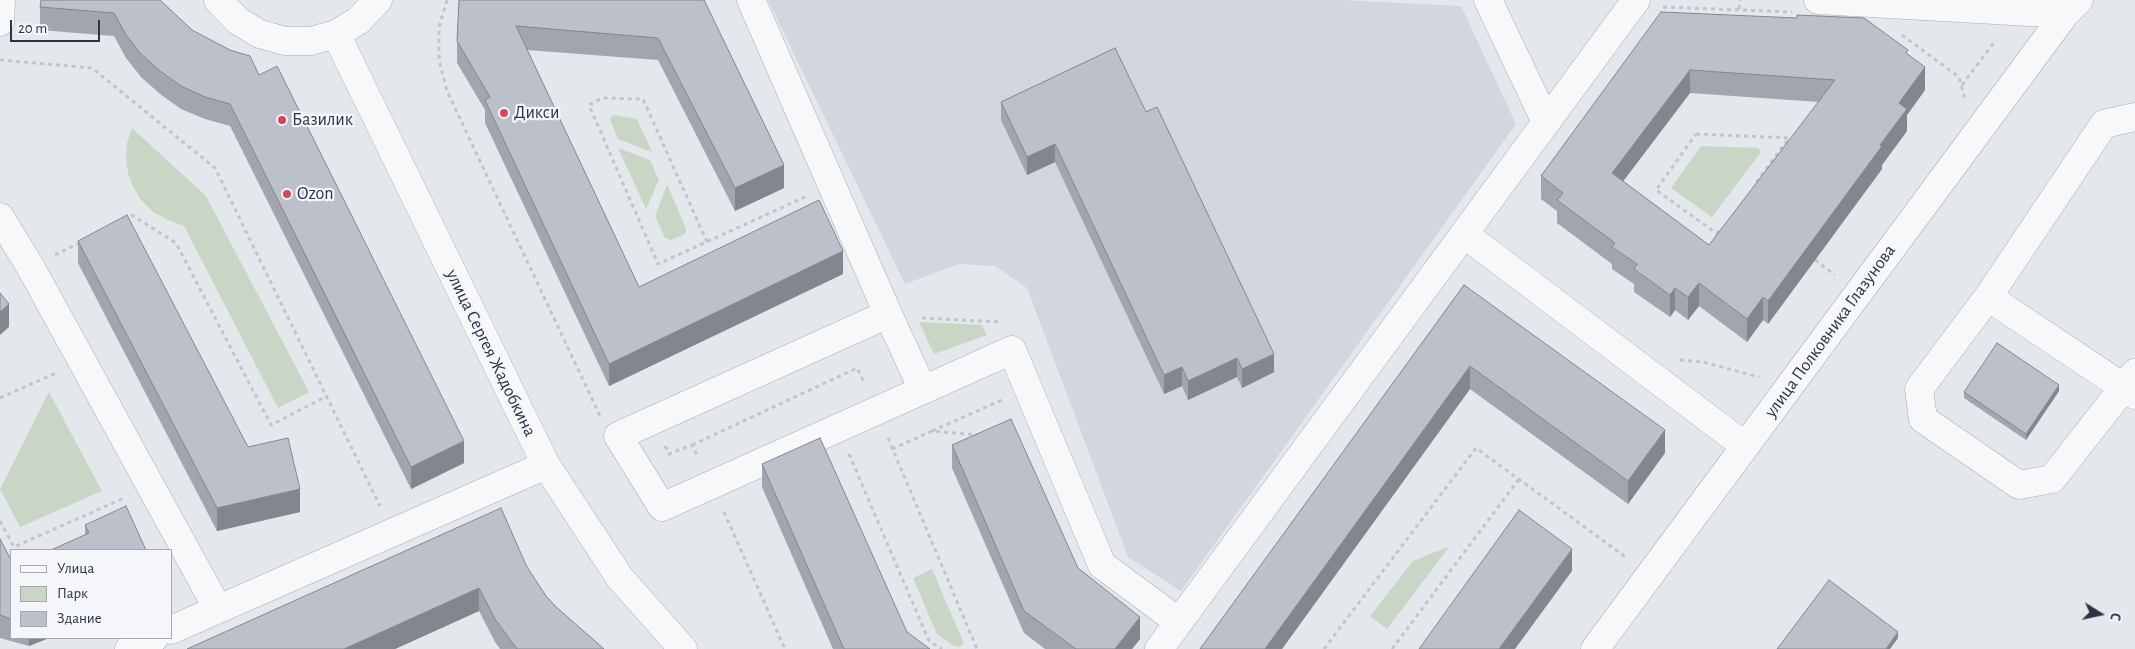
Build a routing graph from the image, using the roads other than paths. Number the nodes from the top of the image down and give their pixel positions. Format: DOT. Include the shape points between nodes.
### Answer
graph roads {
  1 [pos="1,0"];
  2 [pos="218,0"];
  3 [pos="378,0"];
  4 [pos="750,0"];
  5 [pos="1488,0"];
  6 [pos="1646,6"];
  7 [pos="1808,6"];
  8 [pos="2072,7"];
  9 [pos="0,22"];
  10 [pos="336,34"];
  11 [pos="2135,118"];
  12 [pos="1546,122"];
  13 [pos="0,217"];
  14 [pos="1464,234"];
  15 [pos="1988,297"];
  16 [pos="888,314"];
  17 [pos="2131,386"];
  18 [pos="923,390"];
  19 [pos="1746,446"];
  20 [pos="546,465"];
  21 [pos="218,609"];
  22 [pos="1179,622"];
  23 [pos="172,630"];
  24 [pos="152,639"];
  25 [pos="129,649"];
  26 [pos="683,649"];
  27 [pos="1159,649"];
  28 [pos="1595,649"];
  1 -- 9 [label="street"];
  2 -- 10 [label="street" via="238,21 260,34 285,41 311,41"];
  3 -- 10 [label="street" via="358,21"];
  4 -- 16 [label="street"];
  5 -- 12 [label="street"];
  6 -- 12 [label="street"];
  7 -- 8 [label="street" via="1877,3 2019,11"];
  8 -- 19 [label="street, улица Полковника Глазунова"];
  10 -- 20 [label="street, улица Сергея Жадобкина"];
  11 -- 15 [label="street" via="2104,124"];
  12 -- 14 [label="street"];
  13 -- 21 [label="street"];
  14 -- 19 [label="street"];
  14 -- 22 [label="street"];
  15 -- 17 [label="street"];
  15 -- 17 [label="street" via="1918,389 1923,419 2019,485 2052,479"];
  16 -- 18 [label="street"];
  16 -- 18 [label="street" via="618,436 662,507"];
  18 -- 22 [label="street" via="1012,350 1102,565"];
  19 -- 28 [label="street, улица Полковника Глазунова"];
  20 -- 21 [label="street"];
  20 -- 26 [label="street, улица Сергея Жадобкина" via="620,578"];
  21 -- 23 [label="street"];
  22 -- 27 [label="street"];
  24 -- 25 [label="street"];
}
